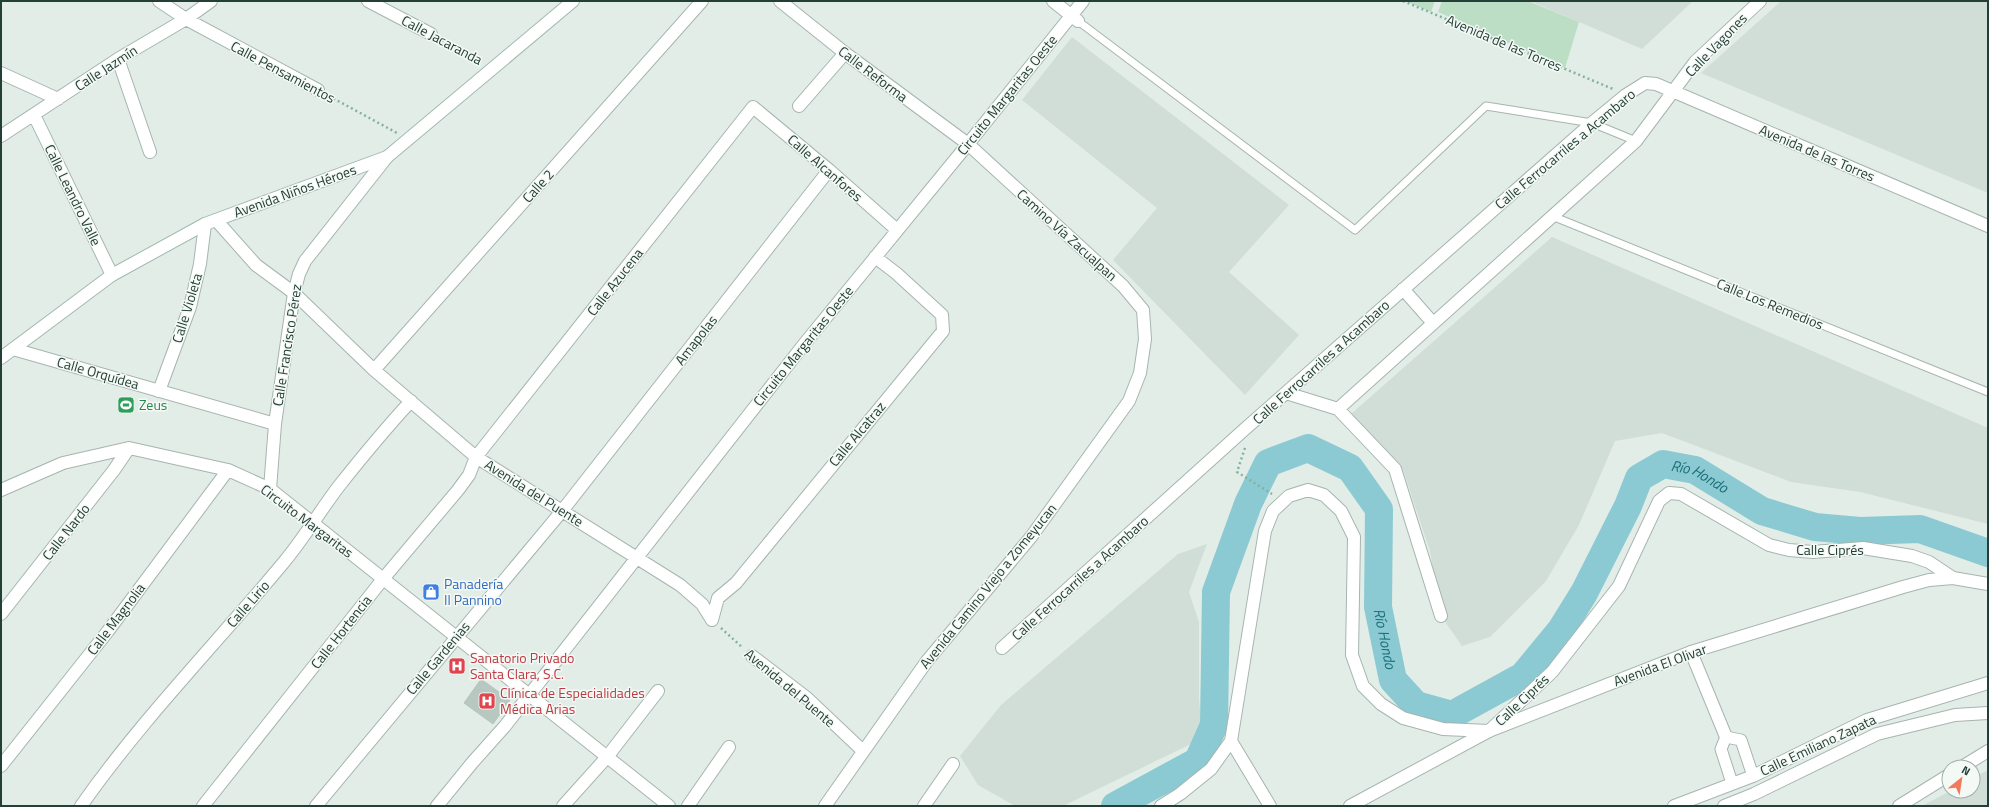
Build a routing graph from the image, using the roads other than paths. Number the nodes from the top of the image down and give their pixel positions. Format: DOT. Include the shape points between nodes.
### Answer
graph roads {
  1 [pos="159,1"];
  2 [pos="211,1"];
  3 [pos="368,1"];
  4 [pos="572,1"];
  5 [pos="702,1"];
  6 [pos="780,1"];
  7 [pos="1053,1"];
  8 [pos="1083,1"];
  9 [pos="1760,1"];
  10 [pos="1074,18"];
  11 [pos="186,19"];
  12 [pos="431,34"];
  13 [pos="844,53"];
  14 [pos="118,59"];
  15 [pos="1,73"];
  16 [pos="1645,83"];
  17 [pos="318,90"];
  18 [pos="1673,91"];
  19 [pos="58,99"];
  20 [pos="799,106"];
  21 [pos="753,107"];
  22 [pos="34,115"];
  23 [pos="1592,124"];
  24 [pos="1,136"];
  25 [pos="1636,141"];
  26 [pos="968,144"];
  27 [pos="150,152"];
  28 [pos="387,158"];
  29 [pos="829,170"];
  30 [pos="1552,216"];
  31 [pos="211,222"];
  32 [pos="1988,226"];
  33 [pos="897,230"];
  34 [pos="875,257"];
  35 [pos="112,275"];
  36 [pos="1403,289"];
  37 [pos="294,293"];
  38 [pos="1434,323"];
  39 [pos="1145,338"];
  40 [pos="12,348"];
  41 [pos="1,358"];
  42 [pos="374,370"];
  43 [pos="159,391"];
  44 [pos="1988,392"];
  45 [pos="1286,393"];
  46 [pos="411,401"];
  47 [pos="1338,409"];
  48 [pos="275,424"];
  49 [pos="129,448"];
  50 [pos="476,457"];
  51 [pos="228,470"];
  52 [pos="270,489"];
  53 [pos="1,490"];
  54 [pos="562,511"];
  55 [pos="314,524"];
  56 [pos="636,559"];
  57 [pos="1953,578"];
  58 [pos="383,579"];
  59 [pos="1988,584"];
  60 [pos="1,614"];
  61 [pos="1441,616"];
  62 [pos="712,620"];
  63 [pos="455,637"];
  64 [pos="1002,648"];
  65 [pos="1691,652"];
  66 [pos="752,656"];
  67 [pos="1988,683"];
  68 [pos="658,691"];
  69 [pos="529,696"];
  70 [pos="1988,713"];
  71 [pos="1868,720"];
  72 [pos="1489,730"];
  73 [pos="1877,734"];
  74 [pos="1726,737"];
  75 [pos="1231,741"];
  76 [pos="729,747"];
  77 [pos="863,751"];
  78 [pos="1988,751"];
  79 [pos="607,757"];
  80 [pos="1975,759"];
  81 [pos="953,764"];
  82 [pos="1,766"];
  83 [pos="1753,776"];
  84 [pos="1941,780"];
  85 [pos="1732,783"];
  86 [pos="81,806"];
  87 [pos="203,806"];
  88 [pos="316,806"];
  89 [pos="437,806"];
  90 [pos="563,806"];
  91 [pos="669,806"];
  92 [pos="688,806"];
  93 [pos="825,806"];
  94 [pos="924,806"];
  95 [pos="1161,806"];
  96 [pos="1270,806"];
  97 [pos="1350,806"];
  98 [pos="1674,806"];
  99 [pos="1724,806"];
  100 [pos="1899,806"];
  1 -- 11 [label="street, Calle Pensamientos"];
  2 -- 11 [label="street, Calle Jazmín"];
  3 -- 12 [label="street, Calle Jacaranda"];
  4 -- 28 [label="street, Avenida Niños Héroes"];
  5 -- 42 [label="street, Calle 2"];
  6 -- 13 [label="street, Calle Reforma"];
  7 -- 10 [label="street"];
  8 -- 10 [label="street, Circuito Margaritas Oeste"];
  9 -- 18 [label="street, Calle Vagones" via="1695,62"];
  10 -- 23 [label="lane" via="1355,230 1486,106"];
  10 -- 26 [label="street, Circuito Margaritas Oeste"];
  11 -- 14 [label="street, Calle Jazmín"];
  11 -- 17 [label="street, Calle Pensamientos"];
  13 -- 20 [label="street"];
  13 -- 26 [label="street, Calle Reforma"];
  14 -- 19 [label="street, Calle Jazmín"];
  14 -- 27 [label="street"];
  15 -- 19 [label="street"];
  16 -- 18 [label="street, Avenida de las Torres" via="1656,84"];
  16 -- 23 [label="street, Calle Ferrocarriles a Acambaro" via="1626,95"];
  18 -- 25 [label="street"];
  18 -- 32 [label="street, Avenida de las Torres"];
  19 -- 22 [label="street, Calle Jazmín"];
  21 -- 29 [label="street, Calle Alcanfores"];
  21 -- 50 [label="street, Calle Azucena"];
  22 -- 24 [label="street, Calle Jazmín"];
  22 -- 35 [label="street, Calle Leandro Valle"];
  23 -- 25 [label="lane"];
  23 -- 36 [label="street, Calle Ferrocarriles a Acambaro"];
  25 -- 30 [label="street"];
  26 -- 33 [label="street, Circuito Margaritas Oeste"];
  26 -- 39 [label="street, Camino Vía Zacualpan" via="1123,286 1142,310"];
  28 -- 31 [label="street, Avenida Niños Héroes"];
  28 -- 37 [label="street, Calle Francisco Pérez" via="306,261"];
  29 -- 33 [label="street, Calle Alcanfores"];
  29 -- 54 [label="street, Amapolas"];
  30 -- 38 [label="street"];
  30 -- 44 [label="lane, Calle Los Remedios"];
  31 -- 35 [label="street, Avenida Niños Héroes"];
  31 -- 37 [label="street, Avenida del Puente" via="256,265"];
  31 -- 43 [label="street, Calle Violeta" via="190,307"];
  33 -- 34 [label="street, Circuito Margaritas Oeste"];
  34 -- 56 [label="street, Circuito Margaritas Oeste" via="805,342"];
  34 -- 62 [label="street, Calle Alcatraz" via="942,315 943,330 736,583 718,598"];
  35 -- 40 [label="street, Avenida Niños Héroes"];
  36 -- 38 [label="street"];
  36 -- 45 [label="street, Calle Ferrocarriles a Acambaro"];
  37 -- 42 [label="street, Avenida del Puente"];
  37 -- 48 [label="street, Calle Francisco Pérez"];
  38 -- 47 [label="street"];
  39 -- 77 [label="street, Avenida Camino Viejo a Zomeyucan" via="1140,373 1129,401 1031,537 927,661"];
  40 -- 41 [label="street, Avenida Niños Héroes"];
  40 -- 43 [label="street, Calle Orquídea"];
  42 -- 46 [label="street, Avenida del Puente"];
  43 -- 48 [label="street, Calle Orquídea"];
  45 -- 47 [label="street"];
  45 -- 64 [label="street, Calle Ferrocarriles a Acambaro"];
  46 -- 50 [label="street, Avenida del Puente"];
  46 -- 55 [label="street, Calle Lirio" via="338,487"];
  47 -- 61 [label="street" via="1395,469"];
  48 -- 52 [label="street, Calle Francisco Pérez"];
  49 -- 51 [label="street, Circuito Margaritas"];
  49 -- 53 [label="street, Circuito Margaritas" via="63,464"];
  49 -- 60 [label="street, Calle Nardo"];
  50 -- 54 [label="street, Avenida del Puente"];
  50 -- 58 [label="street, Calle Hortencia" via="469,475 458,490"];
  51 -- 52 [label="street, Circuito Margaritas"];
  51 -- 82 [label="street, Calle Magnolia" via="108,631"];
  52 -- 55 [label="street, Circuito Margaritas"];
  54 -- 56 [label="street, Avenida del Puente"];
  54 -- 63 [label="street, Calle Gardenias"];
  55 -- 58 [label="street, Circuito Margaritas"];
  55 -- 86 [label="street, Calle Lirio" via="153,714"];
  56 -- 62 [label="street, Avenida del Puente" via="680,585 702,604"];
  56 -- 69 [label="street, Circuito Margaritas Oeste"];
  57 -- 59 [label="street, Avenida El Olivar"];
  57 -- 65 [label="street, Avenida El Olivar" via="1903,586"];
  57 -- 72 [label="street, Calle Ciprés" via="1929,562 1912,556 1863,548 1813,552 1770,545 1681,494 1669,493 1659,501 1614,592 1552,672"];
  58 -- 63 [label="street, Circuito Margaritas"];
  58 -- 87 [label="street, Calle Hortencia"];
  63 -- 69 [label="street, Circuito Margaritas"];
  63 -- 88 [label="street, Calle Gardenias"];
  65 -- 72 [label="street, Avenida El Olivar"];
  65 -- 74 [label="street"];
  66 -- 77 [label="street, Avenida del Puente" via="807,698"];
  67 -- 71 [label="street, Calle Emiliano Zapata"];
  68 -- 79 [label="street"];
  69 -- 79 [label="street, Circuito Margaritas"];
  69 -- 89 [label="street"];
  70 -- 73 [label="street, Calle Emiliano Zapata" via="1955,715"];
  71 -- 73 [label="street"];
  71 -- 83 [label="street, Calle Emiliano Zapata"];
  72 -- 75 [label="street, Calle Ciprés" via="1443,729 1403,718 1381,704 1363,686 1352,656 1354,537 1341,511 1324,496 1308,490 1289,496 1273,511 1265,531"];
  72 -- 97 [label="street, Avenida El Olivar"];
  73 -- 99 [label="street, Calle Emiliano Zapata"];
  74 -- 83 [label="street" via="1741,740"];
  74 -- 85 [label="street" via="1721,749"];
  75 -- 95 [label="street, Calle Ciprés" via="1211,769"];
  75 -- 96 [label="street"];
  76 -- 92 [label="street"];
  77 -- 93 [label="street, Avenida Camino Viejo a Zomeyucan"];
  78 -- 80 [label="street"];
  79 -- 90 [label="street"];
  79 -- 91 [label="street, Circuito Margaritas"];
  81 -- 94 [label="street"];
  83 -- 85 [label="street, Calle Emiliano Zapata"];
  84 -- 100 [label="street"];
  85 -- 98 [label="street, Calle Emiliano Zapata"];
}
